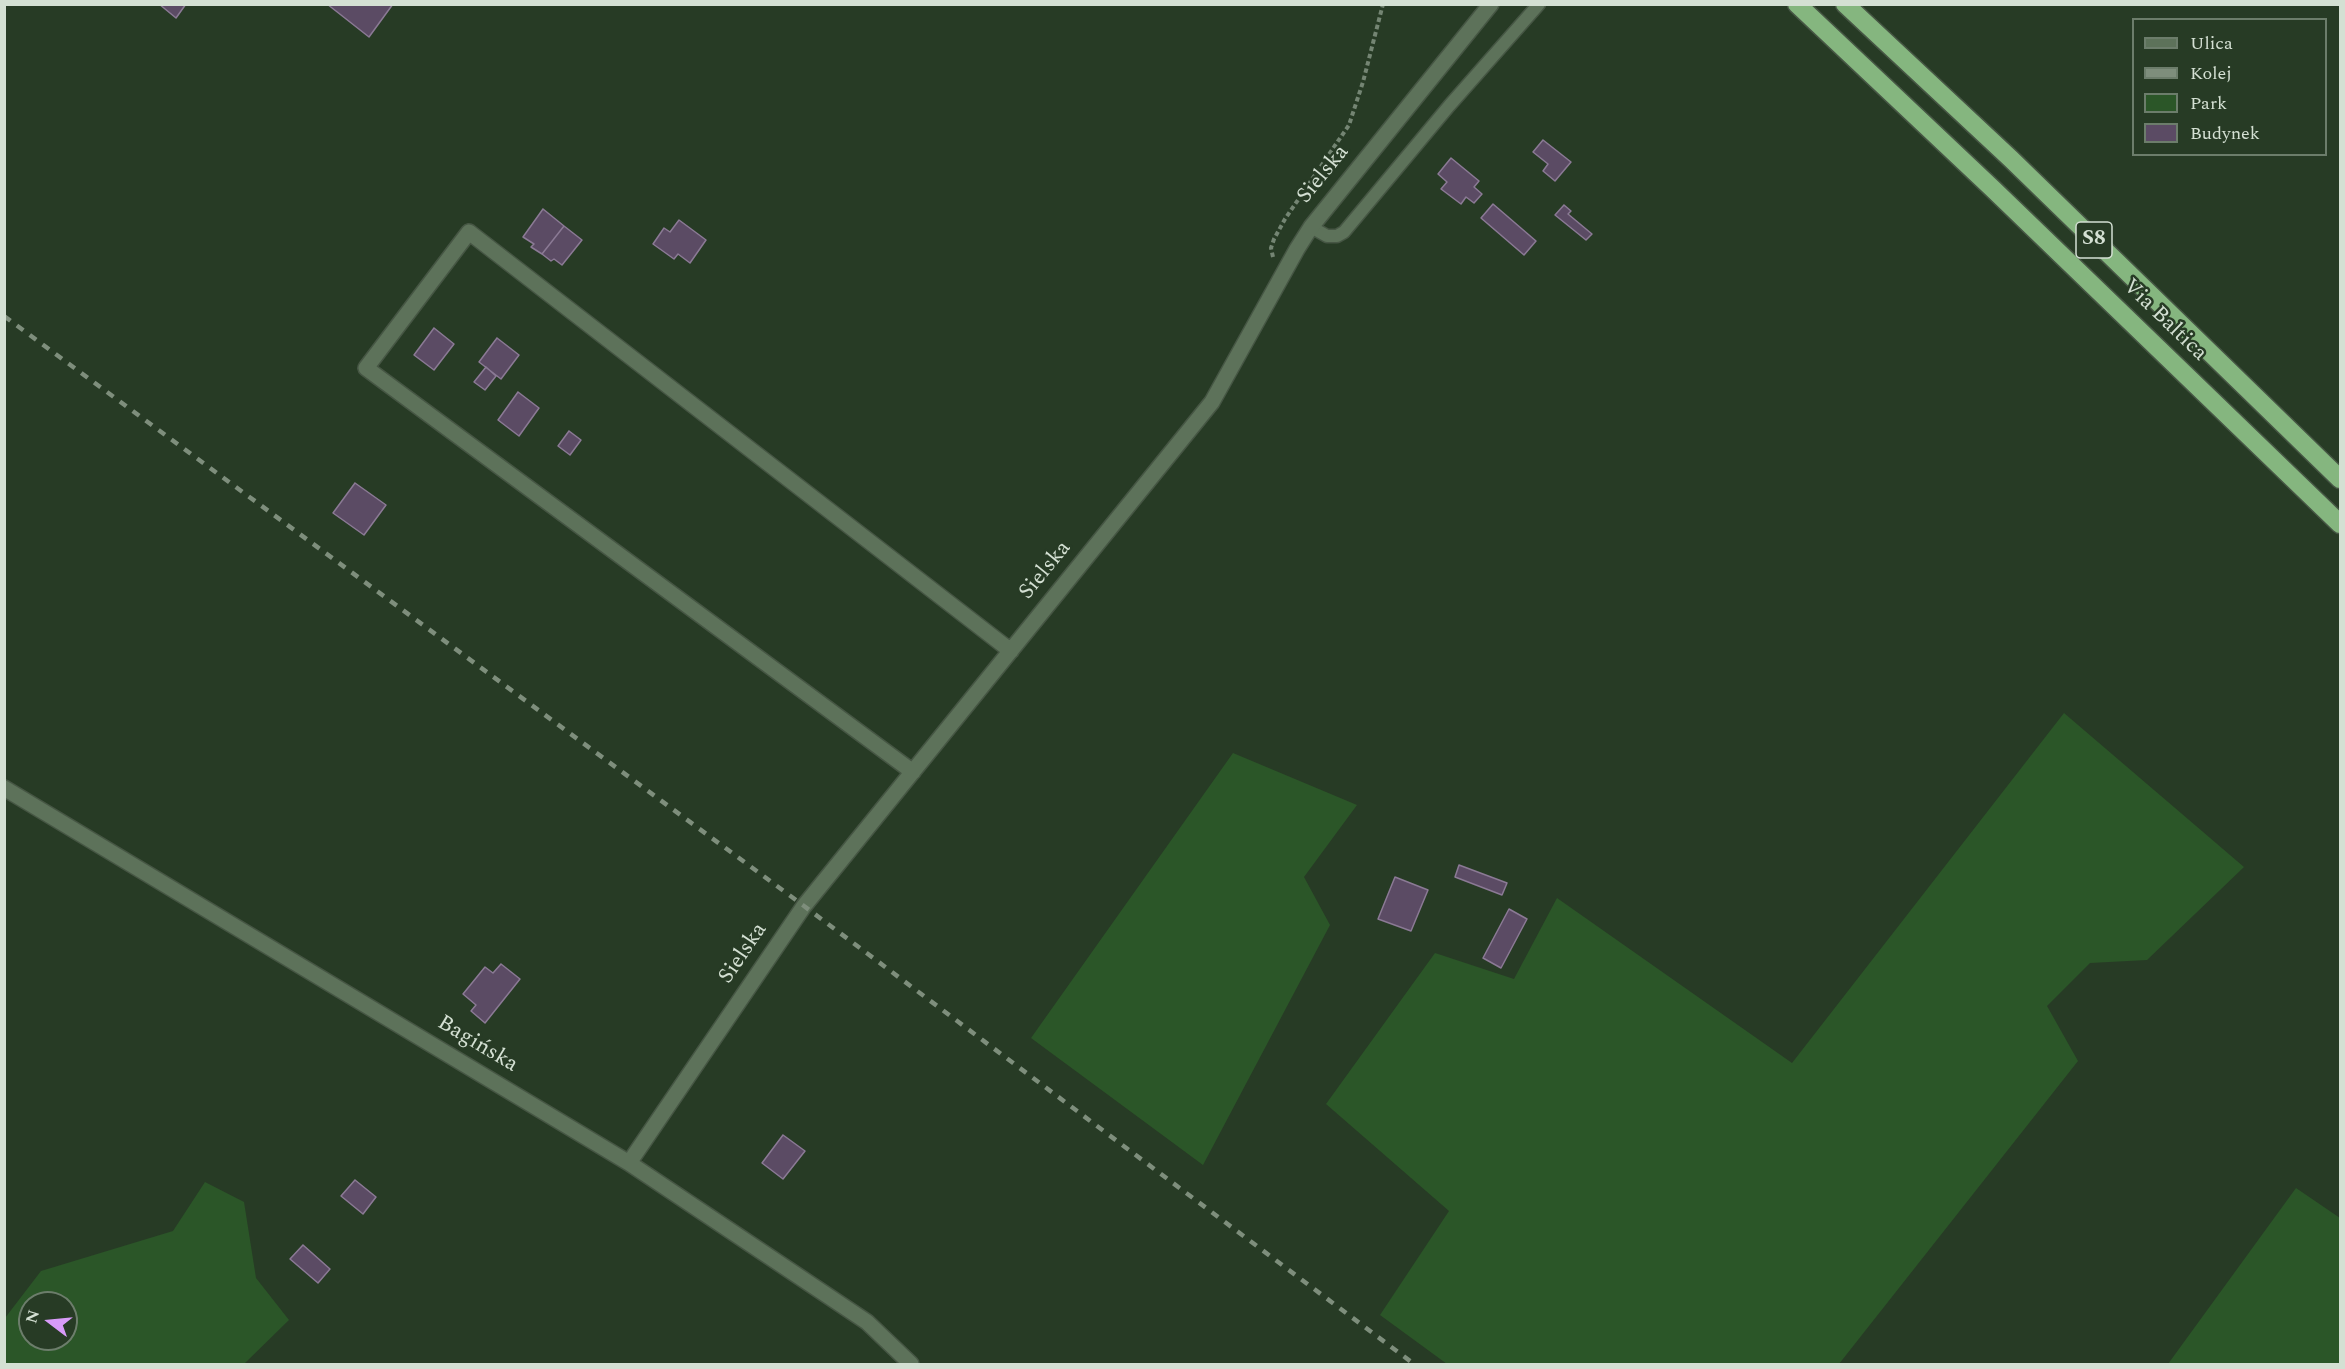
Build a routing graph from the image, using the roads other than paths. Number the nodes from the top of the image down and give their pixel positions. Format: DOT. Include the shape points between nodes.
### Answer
graph roads {
  1 [pos="1491,4"];
  2 [pos="1539,4"];
  3 [pos="1797,4"];
  4 [pos="1845,4"];
  5 [pos="1311,227"];
  6 [pos="2340,479"];
  7 [pos="2340,524"];
  8 [pos="1011,651"];
  9 [pos="913,772"];
  10 [pos="4,788"];
  11 [pos="629,1162"];
  12 [pos="911,1365"];
  1 -- 5 [label="street, Sielska"];
  2 -- 5 [label="lane" via="1344,232 1327,236"];
  3 -- 7 [label="highway, Via Baltica / S8"];
  4 -- 6 [label="highway, Via Baltica / S8" via="2011,159"];
  5 -- 8 [label="street, Sielska" via="1212,402"];
  8 -- 9 [label="street, Sielska"];
  8 -- 9 [label="street" via="469,232 366,368"];
  9 -- 11 [label="street, Sielska" via="804,906"];
  10 -- 11 [label="street, Bagińska"];
  11 -- 12 [label="street, Bagińska" via="867,1322"];
}
